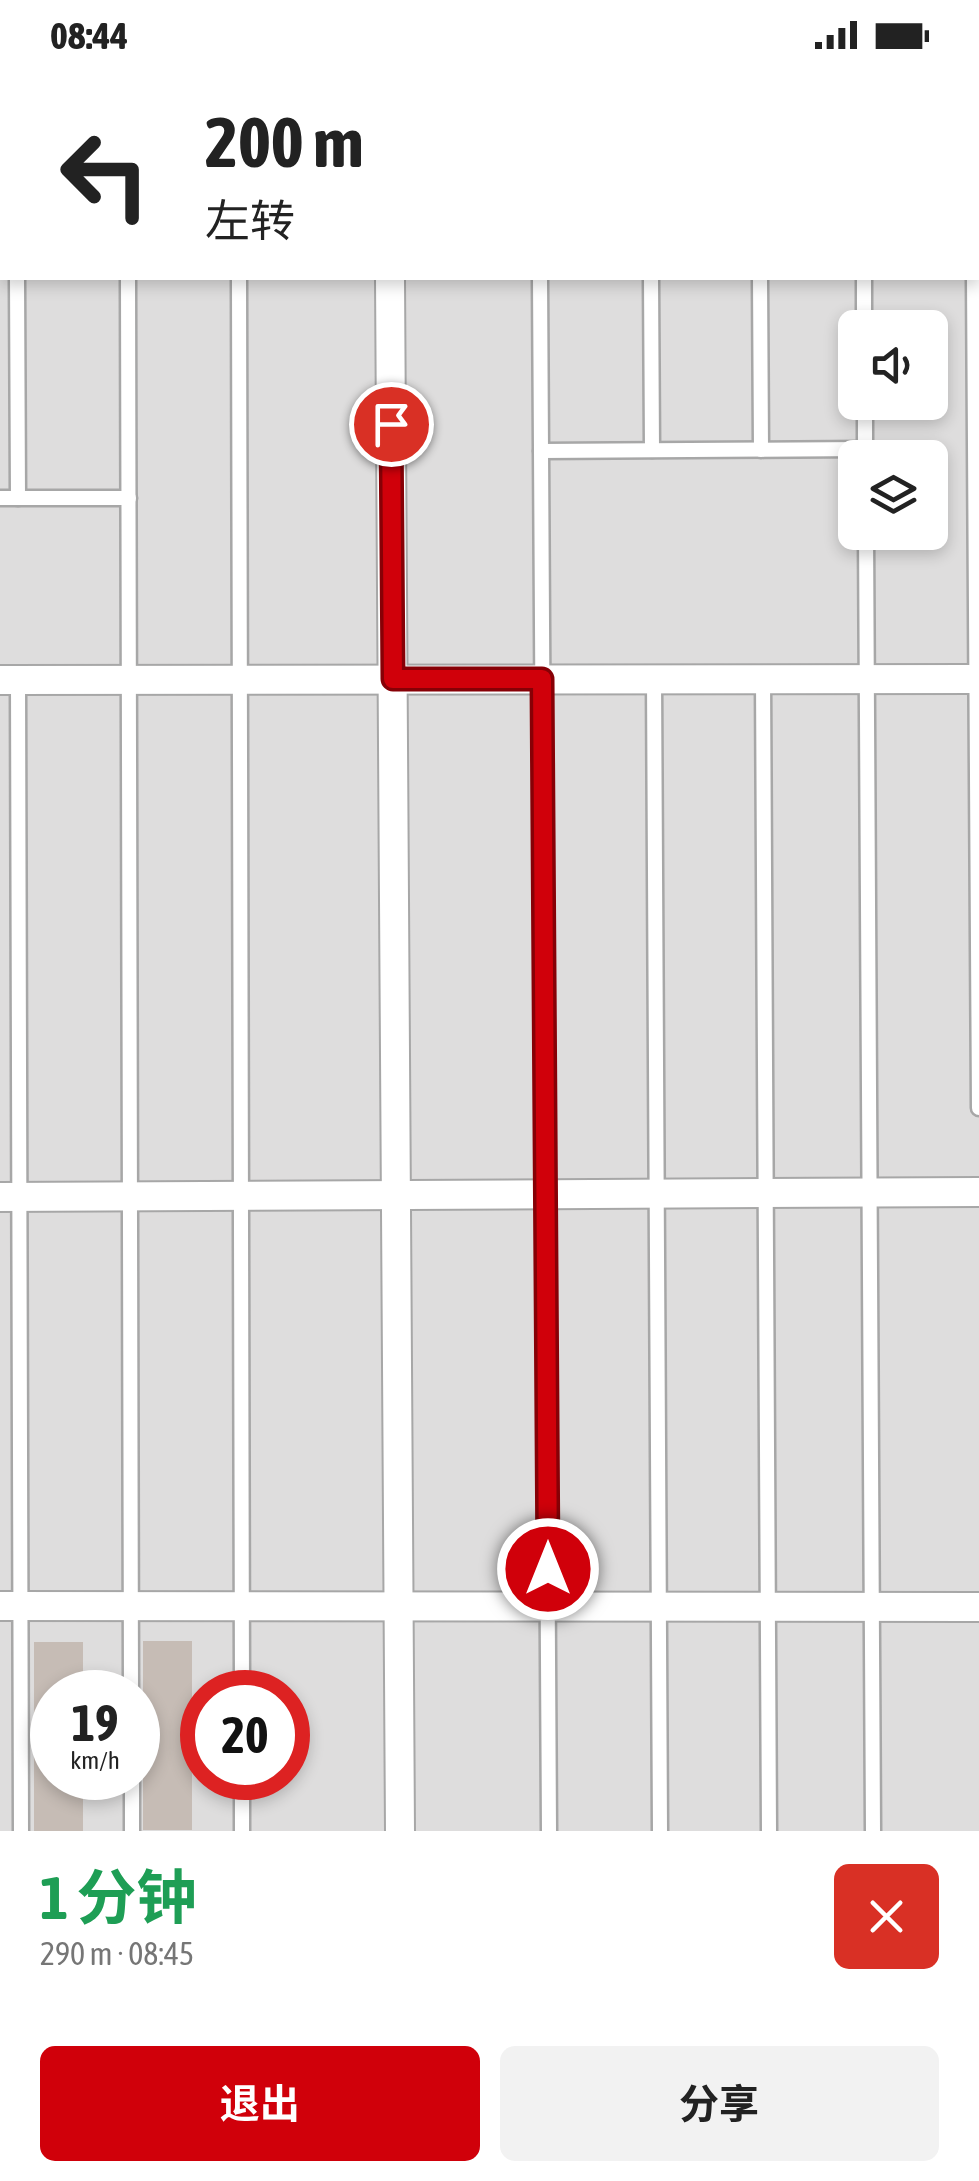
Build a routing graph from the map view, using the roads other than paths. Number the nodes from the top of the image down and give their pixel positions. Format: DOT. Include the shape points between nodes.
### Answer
graph roads {
  1 [pos="18,280"];
  2 [pos="128,280"];
  3 [pos="239,280"];
  4 [pos="390,280"];
  5 [pos="540,280"];
  6 [pos="651,280"];
  7 [pos="760,280"];
  8 [pos="864,280"];
  9 [pos="974,280"];
  10 [pos="864,310"];
  11 [pos="652,450"];
  12 [pos="761,450"];
  13 [pos="541,451"];
  14 [pos="838,452"];
  15 [pos="0,498"];
  16 [pos="18,498"];
  17 [pos="129,498"];
  18 [pos="866,550"];
  19 [pos="393,679"];
  20 [pos="542,679"];
  21 [pos="654,679"];
  22 [pos="762,679"];
  23 [pos="866,679"];
  24 [pos="978,679"];
  25 [pos="9,680"];
  26 [pos="129,680"];
  27 [pos="240,680"];
  28 [pos="979,1108"];
  29 [pos="870,1192"];
  30 [pos="979,1192"];
  31 [pos="766,1193"];
  32 [pos="545,1194"];
  33 [pos="657,1194"];
  34 [pos="397,1195"];
  35 [pos="130,1196"];
  36 [pos="240,1196"];
  37 [pos="10,1197"];
  38 [pos="10,1606"];
  39 [pos="131,1606"];
  40 [pos="242,1606"];
  41 [pos="399,1606"];
  42 [pos="548,1606"];
  43 [pos="659,1606"];
  44 [pos="768,1606"];
  45 [pos="872,1607"];
  46 [pos="979,1607"];
  47 [pos="131,1670"];
  48 [pos="242,1670"];
  49 [pos="132,1800"];
  50 [pos="242,1800"];
  51 [pos="21,1831"];
  52 [pos="132,1831"];
  53 [pos="242,1831"];
  54 [pos="400,1831"];
  55 [pos="549,1831"];
  56 [pos="660,1831"];
  57 [pos="769,1831"];
  58 [pos="873,1831"];
  1 -- 16 [label="lane"];
  2 -- 17 [label="lane"];
  3 -- 27 [label="lane"];
  4 -- 19 [label="street"];
  5 -- 13 [label="lane"];
  6 -- 11 [label="lane"];
  7 -- 12 [label="lane"];
  8 -- 10 [label="lane"];
  9 -- 24 [label="lane"];
  11 -- 12 [label="lane"];
  11 -- 13 [label="lane"];
  12 -- 14 [label="lane"];
  13 -- 20 [label="lane"];
  15 -- 16 [label="lane"];
  16 -- 17 [label="lane"];
  17 -- 26 [label="lane"];
  18 -- 23 [label="lane"];
  19 -- 20 [label="street"];
  19 -- 27 [label="street"];
  19 -- 34 [label="street"];
  20 -- 21 [label="street"];
  20 -- 32 [label="lane"];
  21 -- 22 [label="street"];
  21 -- 33 [label="lane"];
  22 -- 23 [label="street"];
  22 -- 31 [label="lane"];
  23 -- 24 [label="street"];
  23 -- 29 [label="lane"];
  24 -- 28 [label="lane"];
  25 -- 26 [label="street"];
  25 -- 37 [label="lane"];
  26 -- 27 [label="street"];
  26 -- 35 [label="lane"];
  27 -- 36 [label="lane"];
  29 -- 30 [label="street"];
  29 -- 31 [label="street"];
  29 -- 45 [label="lane"];
  31 -- 33 [label="street"];
  31 -- 44 [label="lane"];
  32 -- 33 [label="street"];
  32 -- 34 [label="street"];
  32 -- 42 [label="lane"];
  33 -- 43 [label="lane"];
  34 -- 36 [label="street"];
  34 -- 41 [label="street"];
  35 -- 36 [label="street"];
  35 -- 37 [label="street"];
  35 -- 39 [label="lane"];
  36 -- 40 [label="lane"];
  37 -- 38 [label="lane"];
  38 -- 39 [label="street"];
  38 -- 51 [label="lane"];
  39 -- 40 [label="street"];
  39 -- 47 [label="lane"];
  40 -- 41 [label="street"];
  40 -- 48 [label="lane"];
  41 -- 42 [label="street"];
  41 -- 54 [label="street"];
  42 -- 43 [label="street"];
  42 -- 55 [label="lane"];
  43 -- 44 [label="street"];
  43 -- 56 [label="lane"];
  44 -- 45 [label="street"];
  44 -- 57 [label="lane"];
  45 -- 46 [label="street"];
  45 -- 58 [label="lane"];
  49 -- 52 [label="lane"];
  50 -- 53 [label="lane"];
}
